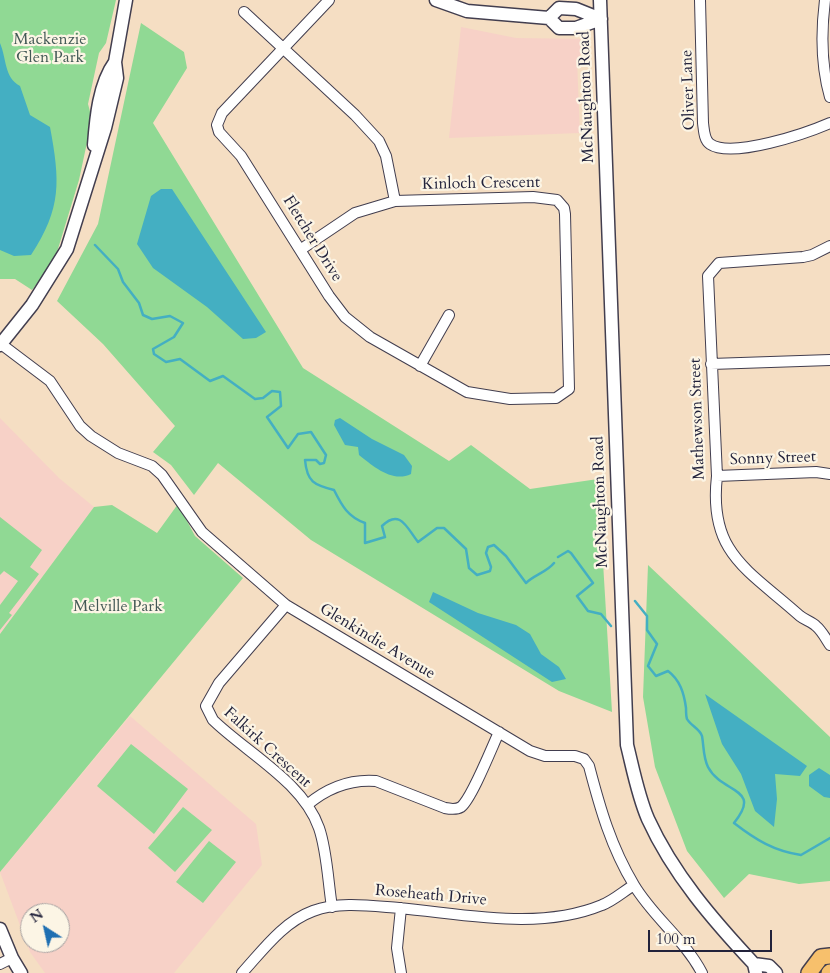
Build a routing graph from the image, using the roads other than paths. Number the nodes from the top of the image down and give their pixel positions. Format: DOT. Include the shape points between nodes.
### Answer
graph roads {
  1 [pos="126,0"];
  2 [pos="329,0"];
  3 [pos="436,0"];
  4 [pos="600,0"];
  5 [pos="700,0"];
  6 [pos="825,0"];
  7 [pos="244,12"];
  8 [pos="549,18"];
  9 [pos="601,19"];
  10 [pos="283,48"];
  11 [pos="830,98"];
  12 [pos="830,123"];
  13 [pos="395,201"];
  14 [pos="830,246"];
  15 [pos="300,250"];
  16 [pos="449,315"];
  17 [pos="1,345"];
  18 [pos="830,360"];
  19 [pos="711,364"];
  20 [pos="420,366"];
  21 [pos="556,398"];
  22 [pos="830,474"];
  23 [pos="718,476"];
  24 [pos="286,606"];
  25 [pos="830,645"];
  26 [pos="499,732"];
  27 [pos="307,805"];
  28 [pos="634,885"];
  29 [pos="332,907"];
  30 [pos="400,908"];
  31 [pos="0,929"];
  32 [pos="830,956"];
  33 [pos="12,958"];
  34 [pos="0,964"];
  35 [pos="755,968"];
  36 [pos="21,973"];
  37 [pos="242,973"];
  38 [pos="401,973"];
  39 [pos="702,973"];
  40 [pos="776,973"];
  41 [pos="809,973"];
  1 -- 17 [label="street" via="115,62 106,74 96,127 94,161 82,206 66,249 32,305"];
  2 -- 10 [label="street, Fletcher Drive"];
  3 -- 8 [label="street" via="467,11"];
  4 -- 9 [label="street, McNaughton Road"];
  5 -- 12 [label="street, Oliver Lane" via="703,123 706,140 711,145 733,147 777,142"];
  6 -- 11 [label="street" via="824,71"];
  7 -- 10 [label="street"];
  8 -- 9 [label="street" via="559,28 576,28"];
  8 -- 9 [label="street" via="559,8 576,9"];
  9 -- 35 [label="street, McNaughton Road" via="627,745 648,817 667,854 694,895"];
  10 -- 13 [label="street" via="355,114 379,142 386,156"];
  10 -- 15 [label="street, Fletcher Drive" via="222,113 217,125 219,132 241,156"];
  13 -- 15 [label="street, Kinloch Crescent" via="355,213"];
  13 -- 21 [label="street, Kinloch Crescent" via="533,197 551,198 561,204 565,214 570,389"];
  14 -- 19 [label="street, Mathewson Street" via="803,257 725,262 714,266 708,276"];
  15 -- 20 [label="street, Fletcher Drive" via="345,317 370,337"];
  16 -- 20 [label="street"];
  17 -- 24 [label="street, Glenkindie Avenue" via="50,381 80,426 91,436 118,453 152,466 162,475 202,532"];
  18 -- 19 [label="street"];
  19 -- 23 [label="street, Mathewson Street"];
  20 -- 21 [label="street, Fletcher Drive" via="457,388 480,396"];
  22 -- 23 [label="street, Sonny Street"];
  23 -- 25 [label="street, Mathewson Street" via="718,516 735,559 815,625"];
  24 -- 26 [label="street, Glenkindie Avenue"];
  24 -- 27 [label="street, Falkirk Crescent" via="219,683 206,706 213,720 292,786"];
  26 -- 27 [label="street" via="473,788 455,810 376,781 363,780 327,791"];
  26 -- 28 [label="street, Glenkindie Avenue" via="530,751 545,756 584,759 589,766 604,822"];
  27 -- 29 [label="street, Falkirk Crescent" via="320,830"];
  28 -- 30 [label="street, Roseheath Drive" via="604,904 582,912 540,919"];
  28 -- 39 [label="street, Glenkindie Avenue" via="696,960"];
  29 -- 30 [label="street, Roseheath Drive"];
  29 -- 37 [label="street, Roseheath Drive" via="314,910 296,919 280,931"];
  30 -- 38 [label="street" via="397,948"];
  31 -- 33 [label="street"];
  32 -- 41 [label="main road" via="821,958"];
  33 -- 34 [label="street"];
  33 -- 36 [label="street"];
  35 -- 40 [label="street, McNaughton Road" via="769,966"];
}
